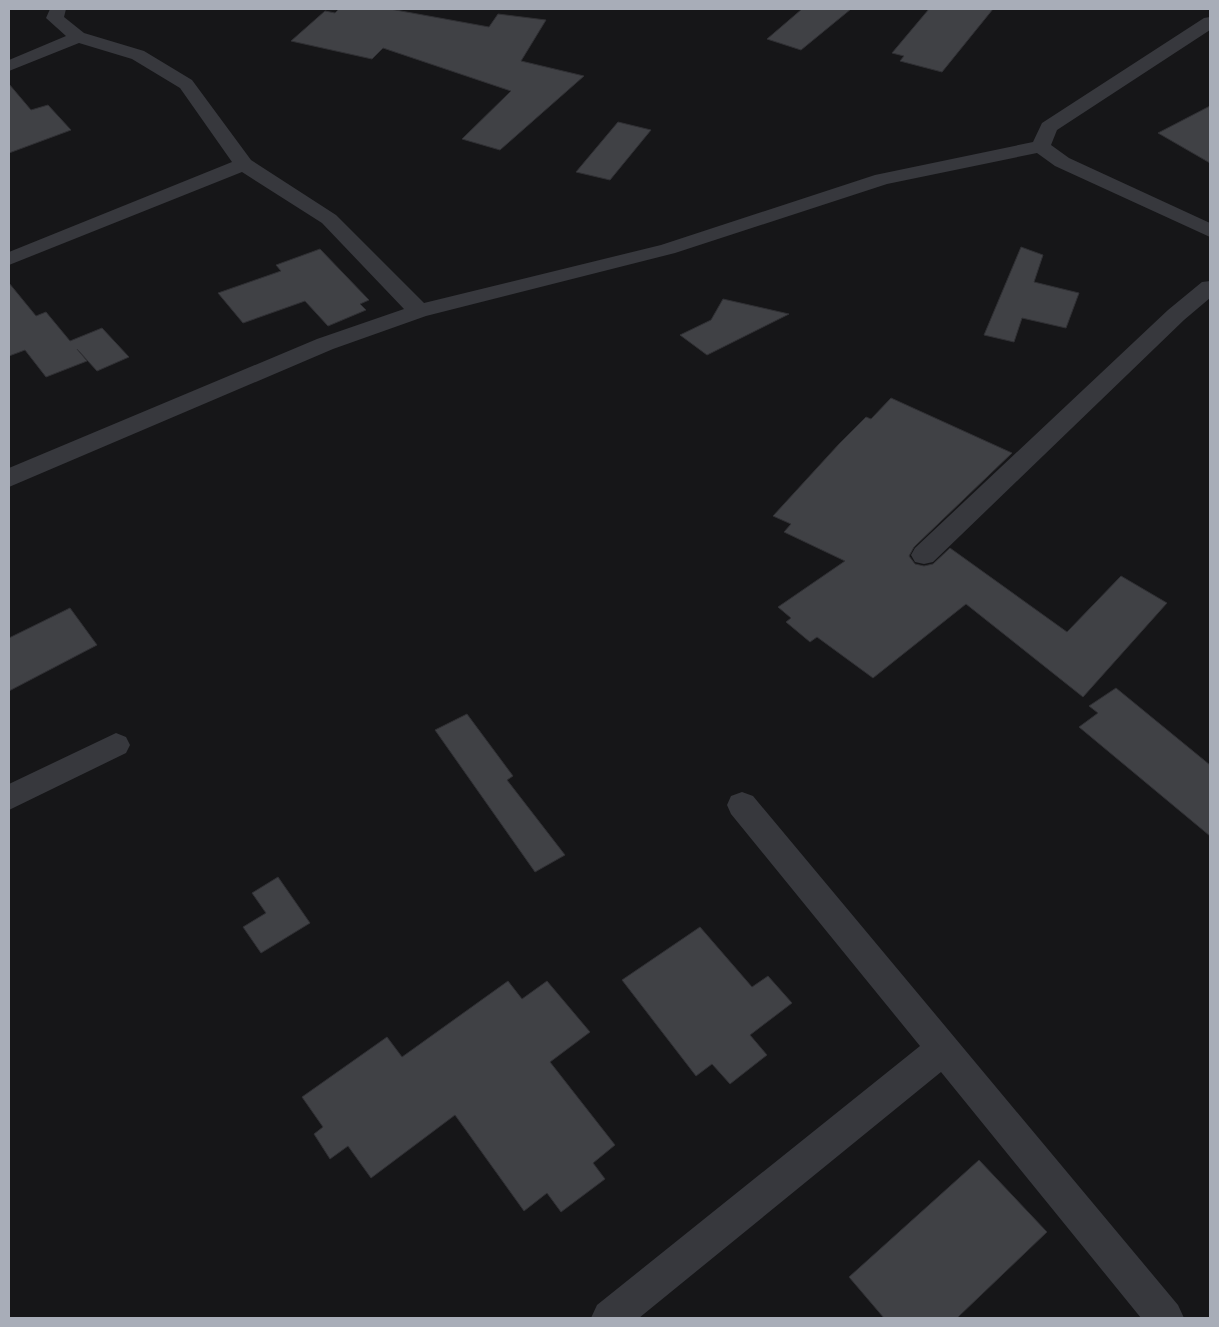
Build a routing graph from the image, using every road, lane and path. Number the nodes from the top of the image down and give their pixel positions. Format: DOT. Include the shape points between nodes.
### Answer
graph roads {
  1 [pos="58,9"];
  2 [pos="1210,22"];
  3 [pos="78,37"];
  4 [pos="9,66"];
  5 [pos="1041,146"];
  6 [pos="244,164"];
  7 [pos="1210,231"];
  8 [pos="9,259"];
  9 [pos="1210,288"];
  10 [pos="420,311"];
  11 [pos="9,478"];
  12 [pos="924,555"];
  13 [pos="116,745"];
  14 [pos="9,798"];
  15 [pos="742,806"];
  16 [pos="943,1049"];
  17 [pos="610,1318"];
  18 [pos="1165,1318"];
  1 -- 3 [label="street" via="55,18"];
  2 -- 5 [label="street" via="1049,127"];
  3 -- 4 [label="street"];
  3 -- 6 [label="street" via="138,55 186,84"];
  5 -- 7 [label="street" via="1062,162"];
  5 -- 10 [label="street" via="882,179 668,249"];
  6 -- 8 [label="street"];
  6 -- 10 [label="street" via="329,219"];
  9 -- 12 [label="street" via="1176,315"];
  10 -- 11 [label="street" via="326,344"];
  13 -- 14 [label="street"];
  15 -- 16 [label="street"];
  16 -- 17 [label="street"];
  16 -- 18 [label="street"];
}
